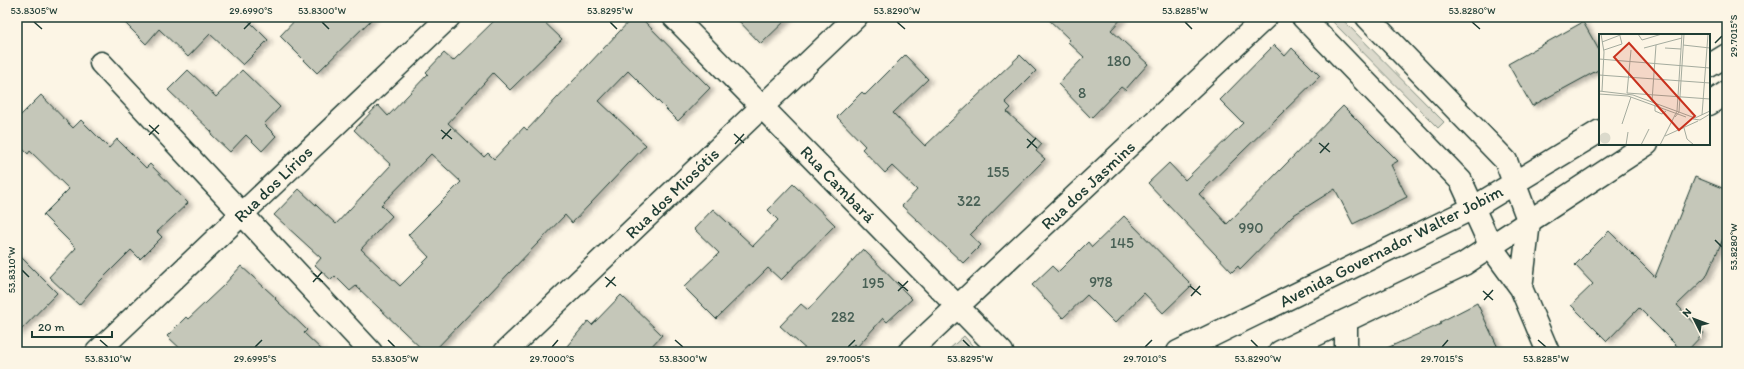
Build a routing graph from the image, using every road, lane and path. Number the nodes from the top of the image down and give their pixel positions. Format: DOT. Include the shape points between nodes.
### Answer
graph roads {
  1 [pos="449,17"];
  2 [pos="674,17"];
  3 [pos="856,17"];
  4 [pos="1266,17"];
  5 [pos="1303,17"];
  6 [pos="1367,17"];
  7 [pos="1727,55"];
  8 [pos="101,63"];
  9 [pos="1710,65"];
  10 [pos="1727,92"];
  11 [pos="1710,103"];
  12 [pos="762,107"];
  13 [pos="1599,132"];
  14 [pos="1645,145"];
  15 [pos="1514,183"];
  16 [pos="1473,208"];
  17 [pos="242,214"];
  18 [pos="1529,222"];
  19 [pos="1491,246"];
  20 [pos="1521,288"];
  21 [pos="958,307"];
  22 [pos="1346,321"];
  23 [pos="97,352"];
  24 [pos="371,352"];
  25 [pos="505,352"];
  26 [pos="909,352"];
  27 [pos="1002,352"];
  28 [pos="1178,352"];
  29 [pos="1280,352"];
  30 [pos="1346,352"];
  31 [pos="1548,352"];
  1 -- 17 [label="street, Rua dos Lírios"];
  2 -- 12 [label="street, Rua Cambará"];
  3 -- 12 [label="street, Rua dos Miosótis"];
  4 -- 21 [label="street, Rua dos Jasmins"];
  5 -- 16 [label="street" via="1461,181"];
  6 -- 15 [label="street" via="1506,161"];
  7 -- 9 [label="street"];
  8 -- 17 [label="street"];
  10 -- 11 [label="street"];
  12 -- 21 [label="street, Rua Cambará"];
  12 -- 25 [label="street, Rua dos Miosótis"];
  13 -- 15 [label="street, Avenida Governador Walter Jobim"];
  14 -- 18 [label="street"];
  15 -- 16 [label="street, Avenida Governador Walter Jobim"];
  15 -- 18 [label="street"];
  16 -- 19 [label="street"];
  16 -- 28 [label="street, Avenida Governador Walter Jobim"];
  17 -- 23 [label="street, Rua dos Lírios"];
  17 -- 24 [label="street"];
  18 -- 19 [label="street"];
  18 -- 20 [label="street"];
  19 -- 20 [label="street"];
  19 -- 22 [label="street" via="1464,264"];
  20 -- 31 [label="street"];
  21 -- 26 [label="street, Rua dos Jasmins"];
  21 -- 27 [label="street, Rua Cambará"];
  22 -- 29 [label="street"];
  22 -- 30 [label="street"];
}
